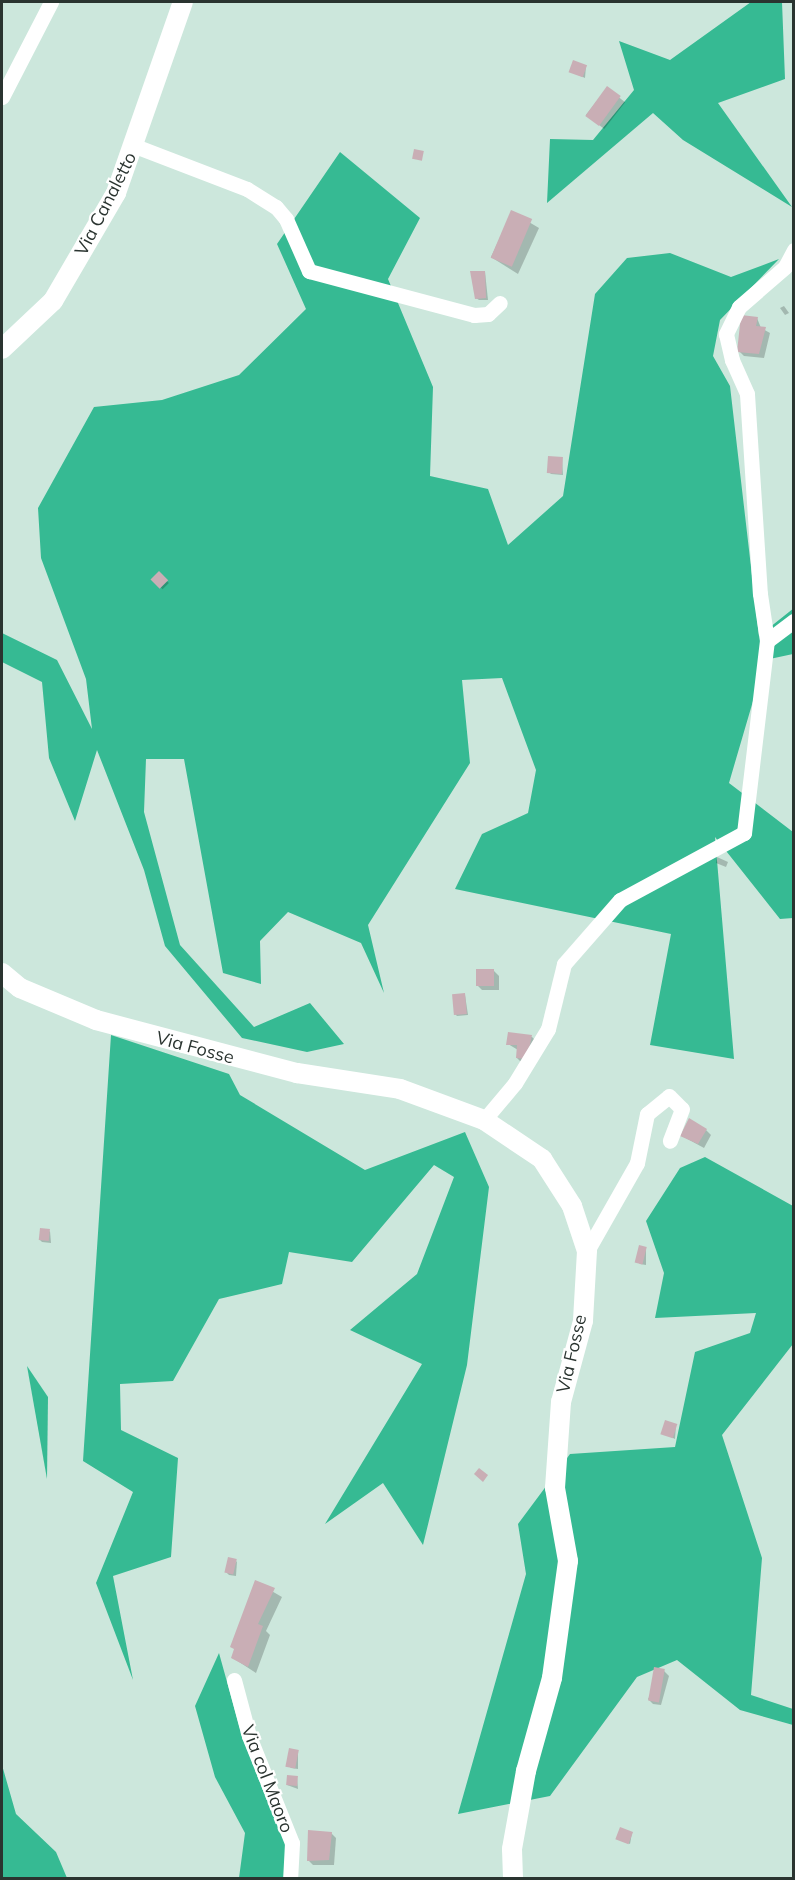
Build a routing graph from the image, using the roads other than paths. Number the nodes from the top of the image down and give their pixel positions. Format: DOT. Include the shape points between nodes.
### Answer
graph roads {
  1 [pos="51,2"];
  2 [pos="183,2"];
  3 [pos="2,97"];
  4 [pos="135,147"];
  5 [pos="794,250"];
  6 [pos="500,303"];
  7 [pos="2,349"];
  8 [pos="794,621"];
  9 [pos="767,640"];
  10 [pos="2,973"];
  11 [pos="484,1120"];
  12 [pos="670,1141"];
  13 [pos="587,1251"];
  14 [pos="234,1680"];
  15 [pos="290,1878"];
  16 [pos="513,1878"];
  1 -- 3 [label="street"];
  2 -- 4 [label="street, Via Canaletto" via="157,66"];
  4 -- 6 [label="street" via="247,189 276,207 286,219 309,271 474,315 488,314"];
  4 -- 7 [label="street, Via Canaletto" via="116,193 53,301"];
  5 -- 9 [label="street" via="785,267 739,307 726,334 747,394 760,594"];
  8 -- 9 [label="street"];
  9 -- 11 [label="street" via="744,833 620,900 564,964 548,1029 515,1083"];
  10 -- 11 [label="street, Via Fosse" via="20,988 96,1020 285,1071 400,1089"];
  11 -- 13 [label="street, Via Fosse" via="542,1159 572,1206"];
  12 -- 13 [label="street" via="682,1109 669,1096 646,1114 637,1163"];
  13 -- 16 [label="street, Via Fosse" via="583,1321 561,1402 555,1488 568,1561 552,1678 526,1771 512,1848"];
  14 -- 15 [label="street, Via col Maoro" via="249,1736 292,1843"];
}
